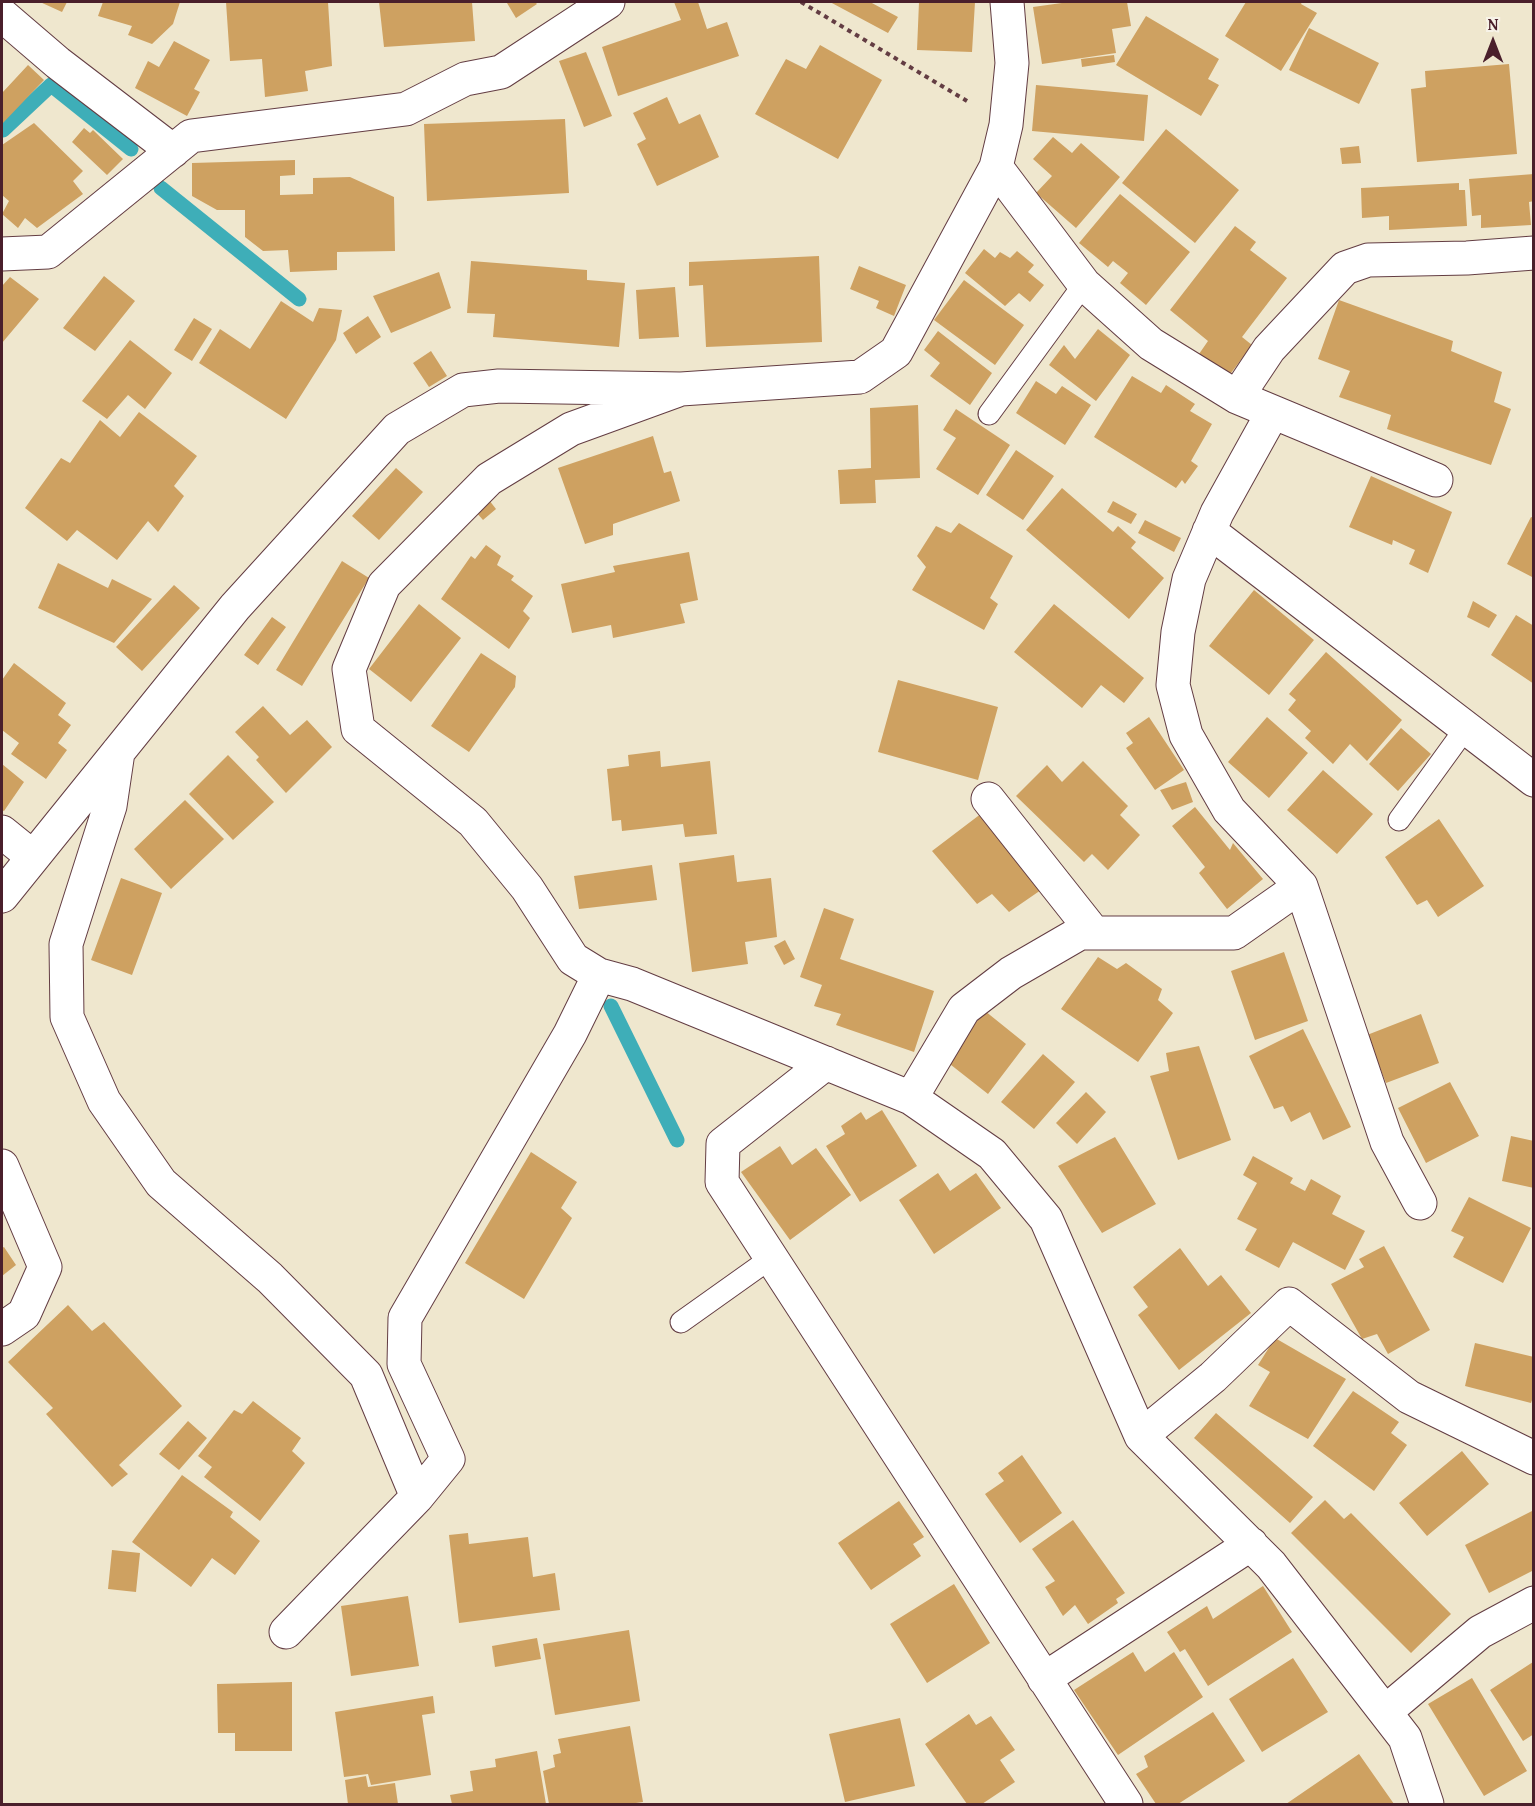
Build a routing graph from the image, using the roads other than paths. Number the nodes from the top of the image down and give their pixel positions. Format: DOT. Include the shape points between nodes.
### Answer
graph roads {
  1 [pos="608,2"];
  2 [pos="1007,2"];
  3 [pos="2,15"];
  4 [pos="173,151"];
  5 [pos="996,166"];
  6 [pos="1533,253"];
  7 [pos="2,254"];
  8 [pos="1084,284"];
  9 [pos="681,389"];
  10 [pos="1238,397"];
  11 [pos="1273,412"];
  12 [pos="989,414"];
  13 [pos="1436,480"];
  14 [pos="1209,531"];
  15 [pos="1465,729"];
  16 [pos="118,752"];
  17 [pos="1533,780"];
  18 [pos="988,799"];
  19 [pos="1399,820"];
  20 [pos="2,832"];
  21 [pos="33,857"];
  22 [pos="1301,886"];
  23 [pos="2,896"];
  24 [pos="1094,933"];
  25 [pos="599,975"];
  26 [pos="826,1063"];
  27 [pos="911,1098"];
  28 [pos="2,1166"];
  29 [pos="1420,1203"];
  30 [pos="771,1258"];
  31 [pos="681,1322"];
  32 [pos="2,1329"];
  33 [pos="1141,1436"];
  34 [pos="1533,1458"];
  35 [pos="417,1497"];
  36 [pos="1251,1544"];
  37 [pos="1533,1604"];
  38 [pos="286,1632"];
  39 [pos="1044,1679"];
  40 [pos="1385,1712"];
  41 [pos="1126,1804"];
  42 [pos="1427,1804"];
  1 -- 4 [label="street" via="501,72 465,80 406,109 191,136"];
  2 -- 5 [label="street" via="1012,63 1006,125"];
  3 -- 4 [label="street"];
  4 -- 7 [label="street" via="48,252"];
  5 -- 8 [label="street"];
  5 -- 9 [label="street" via="896,352 860,377"];
  6 -- 10 [label="street" via="1368,260 1345,268 1269,350"];
  8 -- 10 [label="street" via="1151,344"];
  8 -- 12 [label="lane"];
  9 -- 16 [label="street" via="499,386 463,390 398,429 235,607"];
  9 -- 25 [label="street" via="571,429 489,479 384,585 349,669 358,729 473,822 527,888 573,959"];
  10 -- 11 [label="street"];
  11 -- 13 [label="street"];
  11 -- 14 [label="street"];
  14 -- 15 [label="street"];
  14 -- 22 [label="street" via="1190,579 1178,632 1173,685 1186,735 1229,810"];
  15 -- 17 [label="street"];
  15 -- 19 [label="lane"];
  16 -- 21 [label="street"];
  16 -- 35 [label="street" via="110,806 66,944 67,1017 104,1101 161,1184 270,1278 366,1375"];
  18 -- 24 [label="street"];
  20 -- 21 [label="street"];
  21 -- 23 [label="street"];
  22 -- 24 [label="street" via="1234,933"];
  22 -- 29 [label="street" via="1387,1142"];
  24 -- 27 [label="street" via="1080,933 1011,973 964,1009"];
  25 -- 26 [label="street" via="632,984"];
  25 -- 35 [label="street" via="570,1034 405,1318 404,1364 448,1459"];
  26 -- 27 [label="street"];
  26 -- 30 [label="street" via="723,1144 722,1182"];
  27 -- 33 [label="street" via="992,1154 1046,1219"];
  28 -- 32 [label="street" via="45,1267 24,1314"];
  30 -- 31 [label="lane"];
  30 -- 39 [label="street"];
  33 -- 34 [label="street" via="1214,1377 1289,1304 1409,1397"];
  33 -- 36 [label="street"];
  35 -- 38 [label="street"];
  36 -- 39 [label="street"];
  36 -- 40 [label="street" via="1271,1564"];
  37 -- 40 [label="street" via="1480,1632"];
  39 -- 41 [label="street"];
  40 -- 42 [label="street" via="1405,1738"];
}
